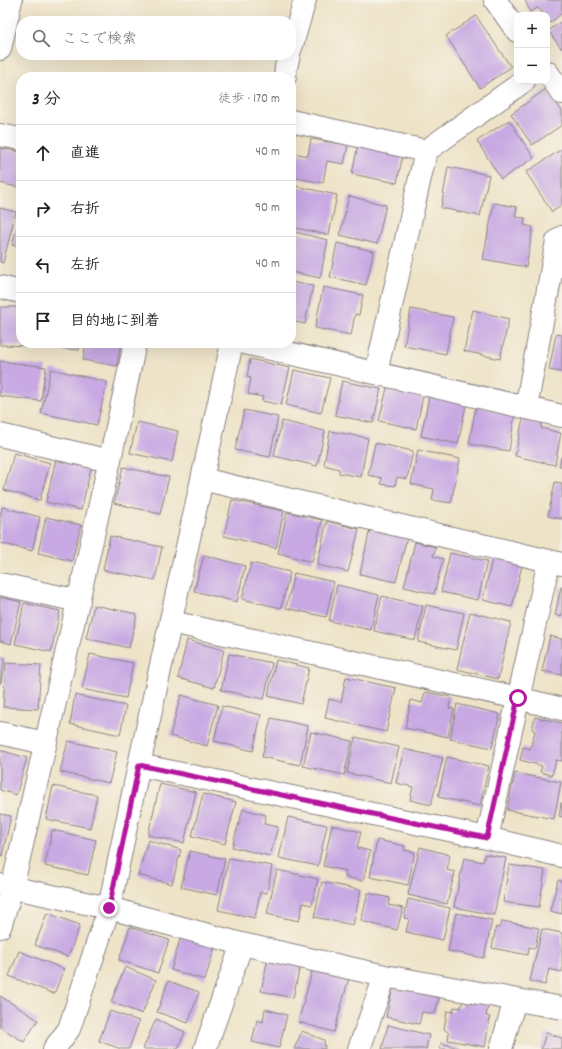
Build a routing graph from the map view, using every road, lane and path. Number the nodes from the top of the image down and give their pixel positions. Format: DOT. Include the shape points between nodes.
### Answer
graph roads {
  1 [pos="11,0"];
  2 [pos="305,0"];
  3 [pos="495,0"];
  4 [pos="514,27"];
  5 [pos="296,31"];
  6 [pos="0,49"];
  7 [pos="288,60"];
  8 [pos="286,72"];
  9 [pos="550,76"];
  10 [pos="520,84"];
  11 [pos="562,93"];
  12 [pos="296,122"];
  13 [pos="0,135"];
  14 [pos="16,139"];
  15 [pos="426,151"];
  16 [pos="562,237"];
  17 [pos="0,287"];
  18 [pos="16,291"];
  19 [pos="134,348"];
  20 [pos="231,348"];
  21 [pos="267,348"];
  22 [pos="376,373"];
  23 [pos="526,408"];
  24 [pos="562,416"];
  25 [pos="0,435"];
  26 [pos="110,460"];
  27 [pos="202,479"];
  28 [pos="555,562"];
  29 [pos="0,584"];
  30 [pos="79,601"];
  31 [pos="171,622"];
  32 [pos="518,698"];
  33 [pos="562,709"];
  34 [pos="0,733"];
  35 [pos="45,743"];
  36 [pos="139,765"];
  37 [pos="487,838"];
  38 [pos="562,856"];
  39 [pos="6,887"];
  40 [pos="109,908"];
  41 [pos="0,927"];
  42 [pos="242,944"];
  43 [pos="385,976"];
  44 [pos="515,1000"];
  45 [pos="562,1008"];
  46 [pos="54,1049"];
  47 [pos="205,1049"];
  48 [pos="359,1049"];
  49 [pos="500,1049"];
  1 -- 6 [label="street"];
  2 -- 5 [label="street"];
  3 -- 4 [label="street"];
  7 -- 8 [label="street"];
  9 -- 11 [label="street"];
  10 -- 15 [label="street"];
  12 -- 15 [label="street"];
  13 -- 14 [label="street"];
  15 -- 22 [label="street"];
  16 -- 23 [label="street" via="557,241"];
  17 -- 18 [label="street"];
  19 -- 26 [label="street"];
  20 -- 27 [label="street"];
  21 -- 22 [label="street"];
  22 -- 23 [label="street"];
  23 -- 24 [label="street"];
  25 -- 26 [label="street"];
  26 -- 30 [label="street"];
  27 -- 28 [label="street"];
  27 -- 31 [label="street"];
  28 -- 32 [label="street"];
  29 -- 30 [label="street"];
  30 -- 35 [label="street"];
  31 -- 32 [label="street"];
  31 -- 36 [label="street"];
  32 -- 33 [label="street"];
  32 -- 37 [label="street"];
  34 -- 35 [label="street"];
  35 -- 39 [label="street"];
  36 -- 37 [label="street"];
  36 -- 40 [label="street"];
  37 -- 38 [label="street"];
  39 -- 40 [label="street"];
  39 -- 41 [label="street"];
  40 -- 42 [label="street"];
  40 -- 46 [label="street" via="69,1029"];
  42 -- 43 [label="street"];
  42 -- 47 [label="street"];
  43 -- 44 [label="street"];
  43 -- 48 [label="street"];
  44 -- 45 [label="street"];
  44 -- 49 [label="street"];
}
